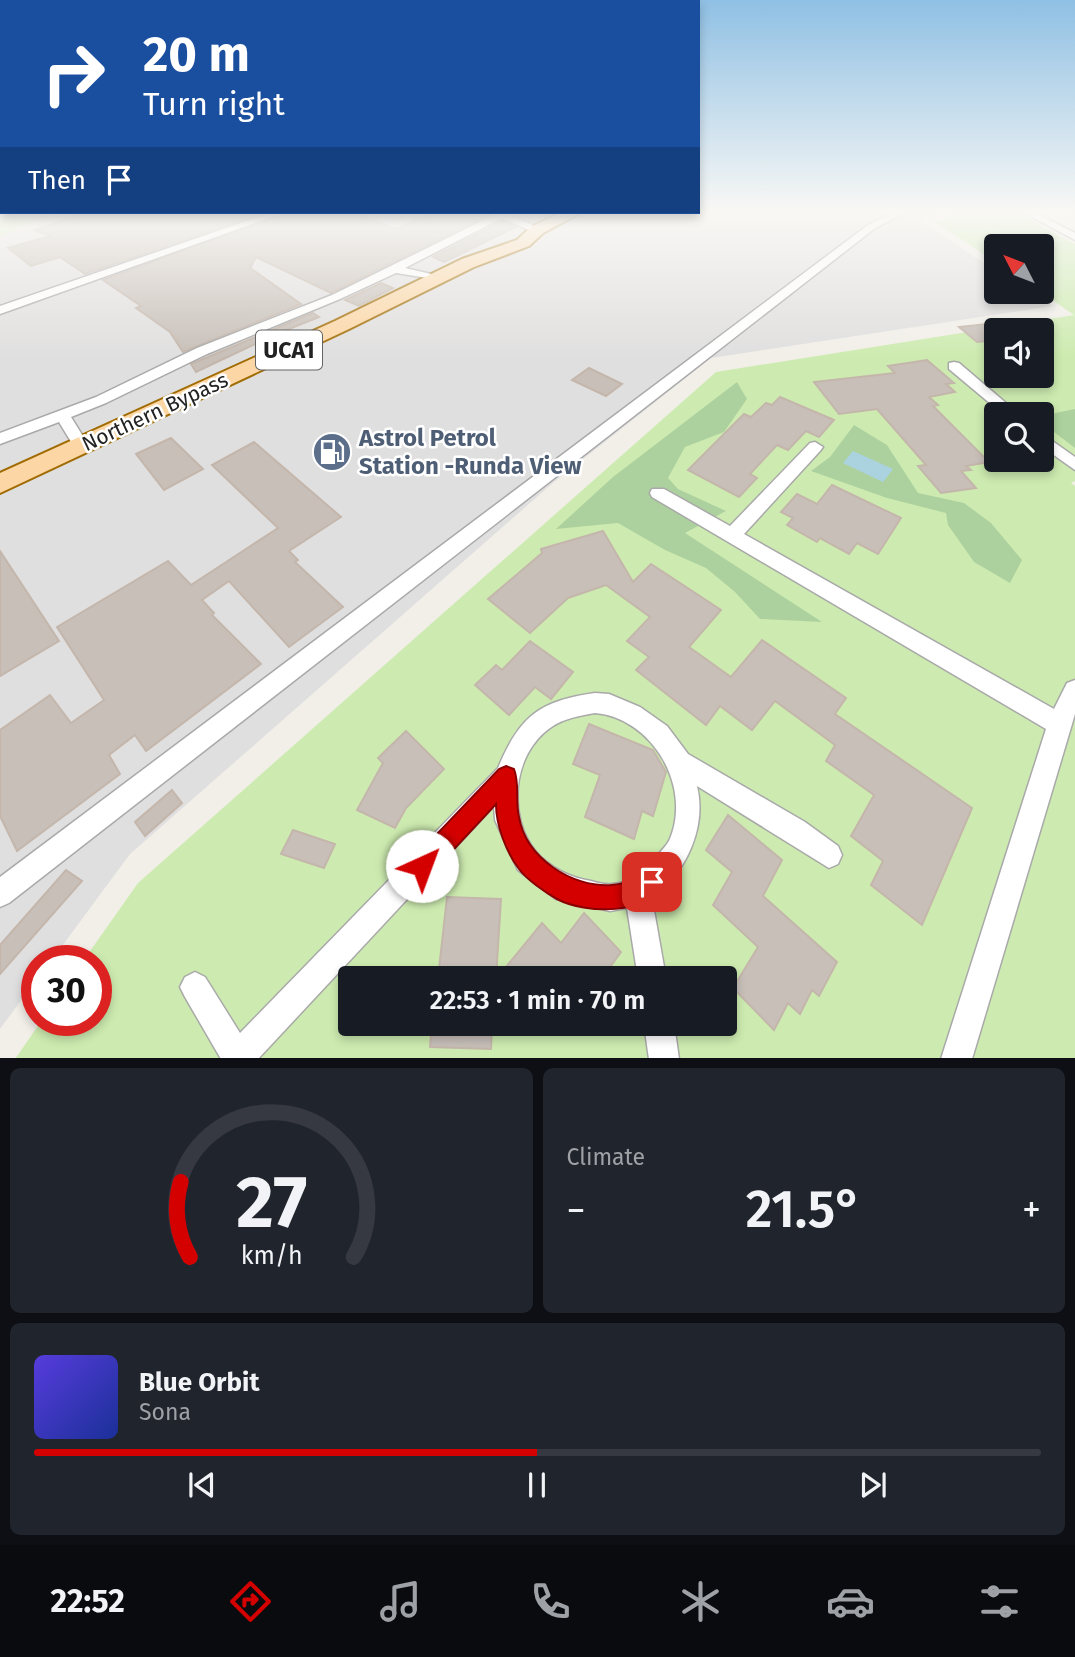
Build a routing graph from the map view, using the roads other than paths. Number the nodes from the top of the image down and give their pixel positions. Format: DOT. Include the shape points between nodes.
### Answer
graph roads {
  1 [pos="140,259"];
  2 [pos="413,259"];
  3 [pos="478,259"];
  4 [pos="830,259"];
  5 [pos="395,269"];
  6 [pos="436,278"];
  7 [pos="0,310"];
  8 [pos="954,366"];
  9 [pos="997,402"];
  10 [pos="63,416"];
  11 [pos="0,439"];
  12 [pos="80,446"];
  13 [pos="815,447"];
  14 [pos="1054,448"];
  15 [pos="1075,465"];
  16 [pos="0,484"];
  17 [pos="657,494"];
  18 [pos="732,536"];
  19 [pos="1075,690"];
  20 [pos="1059,724"];
  21 [pos="680,762"];
  22 [pos="506,776"];
  23 [pos="829,855"];
  24 [pos="638,892"];
  25 [pos="0,894"];
  26 [pos="650,966"];
  27 [pos="195,987"];
  28 [pos="661,1036"];
  29 [pos="238,1058"];
  30 [pos="664,1058"];
  31 [pos="956,1058"];
  1 -- 7 [label="street"];
  2 -- 5 [label="street"];
  3 -- 6 [label="main road, Northern Bypass / UCA1"];
  4 -- 25 [label="street"];
  5 -- 6 [label="street"];
  5 -- 10 [label="street"];
  6 -- 12 [label="main road, Northern Bypass / UCA1"];
  8 -- 9 [label="street"];
  10 -- 11 [label="street"];
  10 -- 12 [label="street"];
  12 -- 16 [label="main road, Northern Bypass / UCA1"];
  13 -- 18 [label="street"];
  14 -- 15 [label="street"];
  17 -- 18 [label="street"];
  18 -- 20 [label="street"];
  19 -- 20 [label="street"];
  20 -- 31 [label="street"];
  21 -- 22 [label="street" via="659,734 632,714 595,703 569,707 541,721 519,745"];
  21 -- 23 [label="street"];
  21 -- 24 [label="street" via="690,804 680,847"];
  22 -- 24 [label="street" via="507,820 527,862 565,890 610,898"];
  22 -- 29 [label="street"];
  24 -- 26 [label="street"];
  27 -- 29 [label="street"];
  28 -- 30 [label="street"];
}
